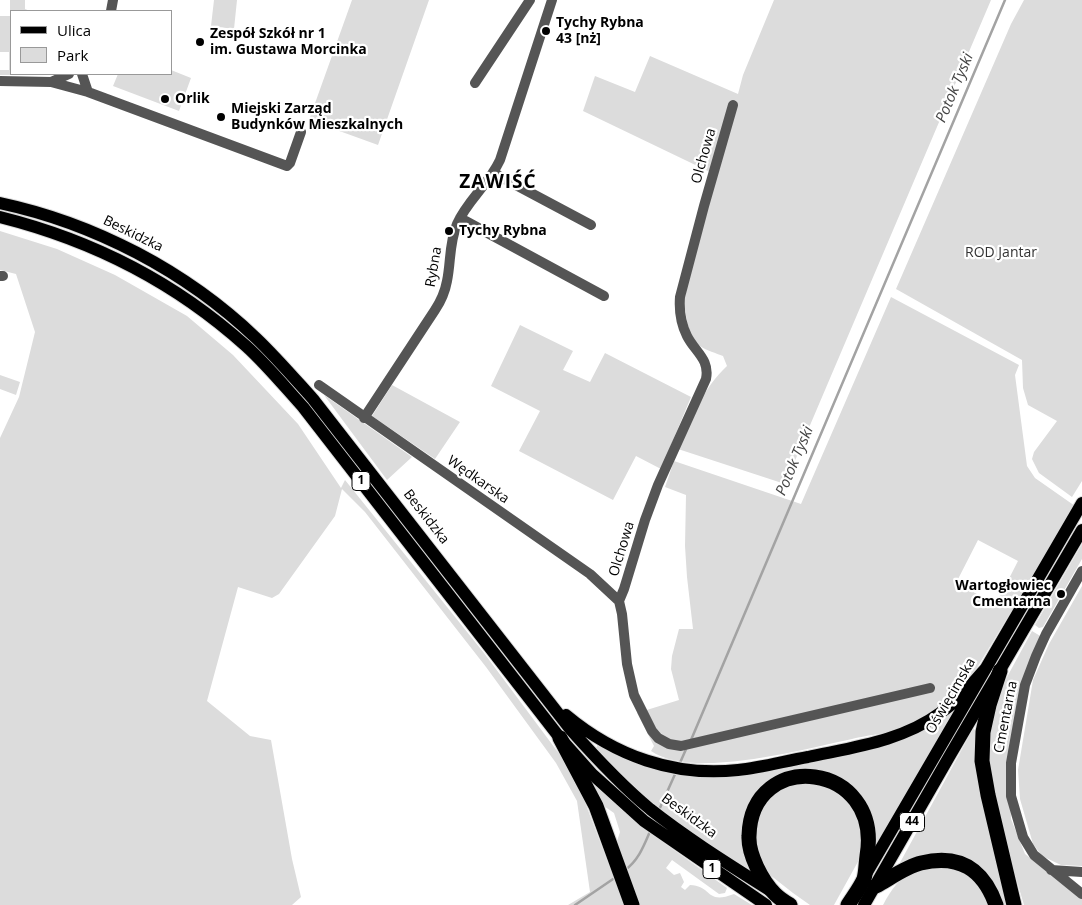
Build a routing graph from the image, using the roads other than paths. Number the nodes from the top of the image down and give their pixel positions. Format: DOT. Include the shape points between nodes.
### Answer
graph roads {
  1 [pos="530,0"];
  2 [pos="552,0"];
  3 [pos="67,75"];
  4 [pos="82,75"];
  5 [pos="0,81"];
  6 [pos="51,82"];
  7 [pos="475,83"];
  8 [pos="88,92"];
  9 [pos="733,105"];
  10 [pos="301,132"];
  11 [pos="494,172"];
  12 [pos="0,203"];
  13 [pos="0,217"];
  14 [pos="460,218"];
  15 [pos="592,225"];
  16 [pos="604,296"];
  17 [pos="319,385"];
  18 [pos="364,418"];
  19 [pos="1082,502"];
  20 [pos="1082,530"];
  21 [pos="1082,571"];
  22 [pos="619,601"];
  23 [pos="993,669"];
  24 [pos="930,688"];
  25 [pos="547,699"];
  26 [pos="560,738"];
  27 [pos="1050,870"];
  28 [pos="1082,872"];
  29 [pos="870,882"];
  30 [pos="1082,894"];
  31 [pos="770,900"];
  32 [pos="632,905"];
  33 [pos="790,905"];
  34 [pos="848,905"];
  35 [pos="864,905"];
  36 [pos="996,905"];
  37 [pos="1014,905"];
  1 -- 7 [label="street"];
  2 -- 11 [label="street, Rybna"];
  3 -- 6 [label="street"];
  4 -- 8 [label="street"];
  5 -- 6 [label="street"];
  6 -- 8 [label="street"];
  8 -- 10 [label="street" via="287,166"];
  9 -- 22 [label="street, Olchowa" via="680,297 684,327 706,364 706,379 658,485"];
  11 -- 14 [label="street, Rybna"];
  11 -- 15 [label="street"];
  12 -- 25 [label="main road, Beskidzka / 1" via="63,221 127,248 191,286 254,336 313,399"];
  13 -- 26 [label="main road, Beskidzka / 1" via="59,234 122,261 184,297 247,347 303,407"];
  14 -- 16 [label="street"];
  14 -- 18 [label="street, Rybna" via="440,303"];
  17 -- 18 [label="street, Wędkarska"];
  18 -- 22 [label="street, Wędkarska" via="590,574"];
  19 -- 23 [label="main road, Oświęcimska / 44"];
  20 -- 23 [label="main road, Oświęcimska / 44"];
  21 -- 27 [label="street, Cmentarna" via="1036,656 1022,700 1012,763 1011,796 1023,837 1034,855"];
  22 -- 24 [label="street, Olchowa" via="626,664 634,695 652,731 669,744 680,746"];
  23 -- 25 [label="main road" via="941,713 893,738 740,770 712,772 682,770 627,754 600,741"];
  23 -- 29 [label="main road, Oświęcimska / 44"];
  23 -- 37 [label="highway" via="982,761"];
  25 -- 31 [label="main road, Beskidzka / 1" via="602,764 650,808"];
  26 -- 31 [label="main road, Beskidzka / 1" via="592,774 644,821"];
  26 -- 32 [label="highway" via="596,806"];
  27 -- 28 [label="street"];
  27 -- 30 [label="street, Cmentarna"];
  29 -- 31 [label="highway" via="869,834 857,802 838,784 824,778 797,777 772,787 763,795 749,824 751,853"];
  29 -- 34 [label="highway, Oświęcimska / 44"];
  29 -- 35 [label="main road, Oświęcimska / 44"];
  29 -- 36 [label="highway" via="920,863 946,860 970,867 991,891"];
  31 -- 33 [label="highway, Beskidzka / 1"];
}
